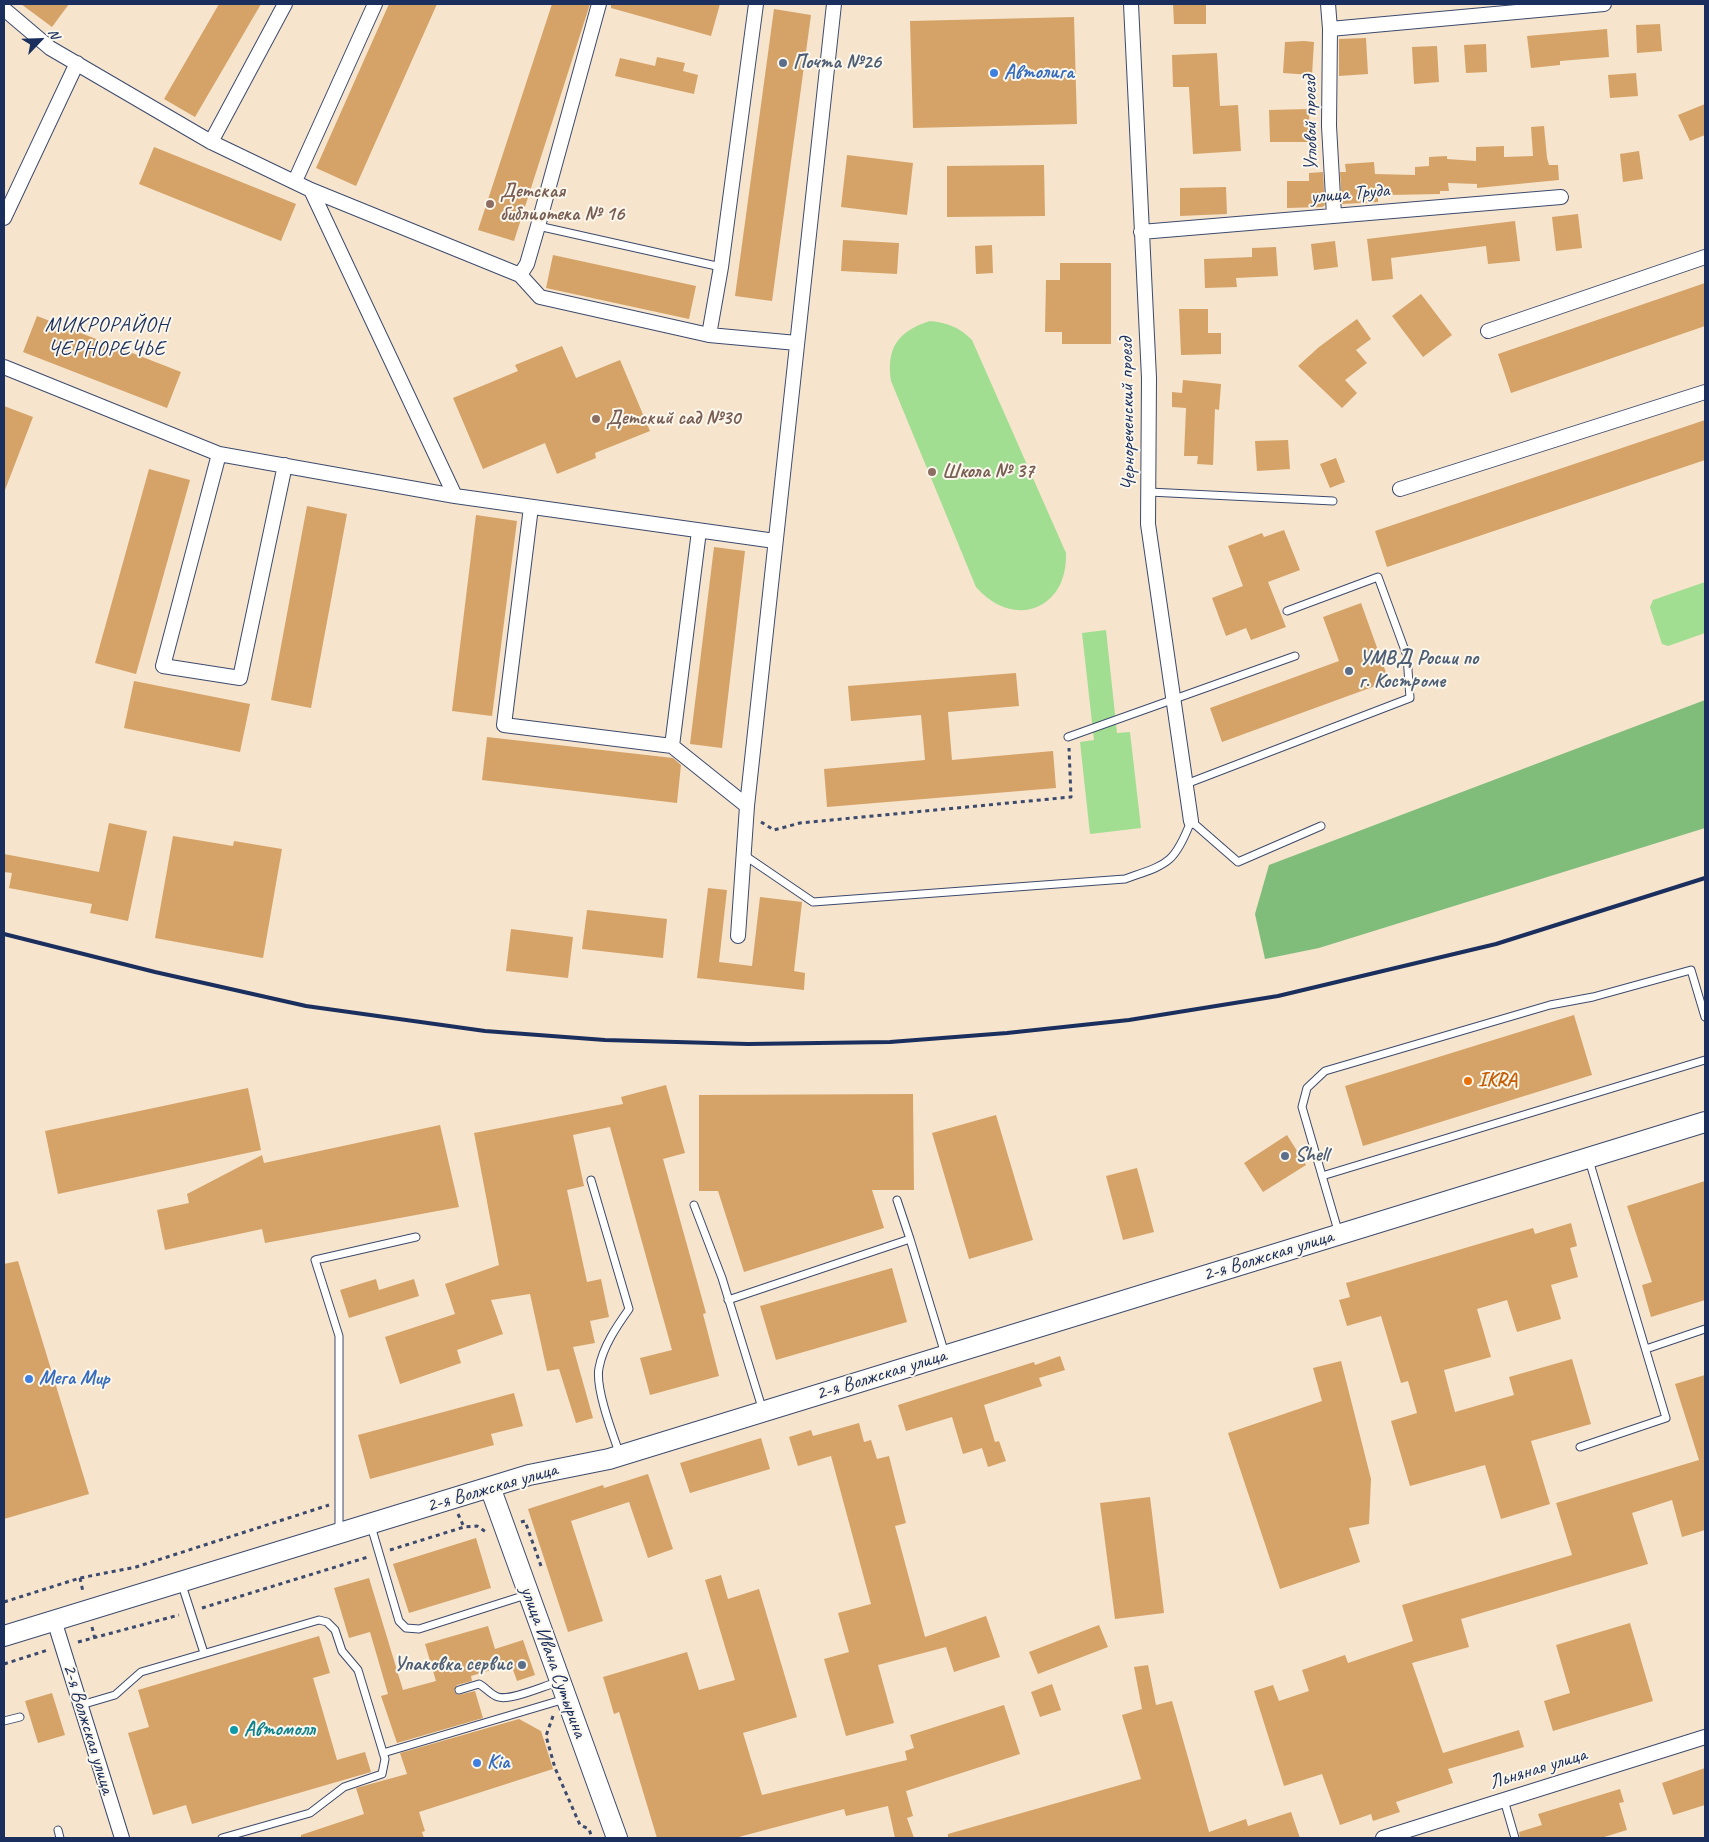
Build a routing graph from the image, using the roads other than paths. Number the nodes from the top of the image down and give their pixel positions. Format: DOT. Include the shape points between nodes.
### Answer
graph roads {
  1 [pos="285,4"];
  2 [pos="375,4"];
  3 [pos="599,4"];
  4 [pos="756,4"];
  5 [pos="834,4"];
  6 [pos="1131,4"];
  7 [pos="1328,4"];
  8 [pos="1604,4"];
  9 [pos="4,9"];
  10 [pos="1330,29"];
  11 [pos="77,63"];
  12 [pos="211,142"];
  13 [pos="295,181"];
  14 [pos="311,190"];
  15 [pos="1561,197"];
  16 [pos="1334,216"];
  17 [pos="4,218"];
  18 [pos="538,226"];
  19 [pos="1142,232"];
  20 [pos="1705,257"];
  21 [pos="721,267"];
  22 [pos="520,276"];
  23 [pos="1488,331"];
  24 [pos="710,335"];
  25 [pos="797,343"];
  26 [pos="4,367"];
  27 [pos="1705,392"];
  28 [pos="219,454"];
  29 [pos="285,465"];
  30 [pos="1400,489"];
  31 [pos="1149,492"];
  32 [pos="455,496"];
  33 [pos="1332,500"];
  34 [pos="531,507"];
  35 [pos="699,530"];
  36 [pos="775,541"];
  37 [pos="1287,611"];
  38 [pos="1294,656"];
  39 [pos="1174,698"];
  40 [pos="1068,738"];
  41 [pos="672,746"];
  42 [pos="1186,784"];
  43 [pos="748,806"];
  44 [pos="1192,821"];
  45 [pos="1321,826"];
  46 [pos="744,855"];
  47 [pos="738,936"];
  48 [pos="1705,1017"];
  49 [pos="1705,1060"];
  50 [pos="1705,1122"];
  51 [pos="1588,1158"];
  52 [pos="1322,1176"];
  53 [pos="591,1180"];
  54 [pos="898,1200"];
  55 [pos="694,1205"];
  56 [pos="1339,1234"];
  57 [pos="416,1237"];
  58 [pos="910,1239"];
  59 [pos="728,1300"];
  60 [pos="1705,1329"];
  61 [pos="1646,1349"];
  62 [pos="945,1355"];
  63 [pos="763,1411"];
  64 [pos="1580,1448"];
  65 [pos="620,1455"];
  66 [pos="490,1486"];
  67 [pos="370,1523"];
  68 [pos="339,1533"];
  69 [pos="181,1582"];
  70 [pos="529,1594"];
  71 [pos="54,1620"];
  72 [pos="4,1636"];
  73 [pos="204,1653"];
  74 [pos="459,1690"];
  75 [pos="564,1690"];
  76 [pos="81,1705"];
  77 [pos="20,1717"];
  78 [pos="4,1721"];
  79 [pos="1705,1737"];
  80 [pos="383,1753"];
  81 [pos="1504,1800"];
  82 [pos="58,1830"];
  83 [pos="60,1838"];
  84 [pos="122,1838"];
  85 [pos="222,1838"];
  86 [pos="616,1838"];
  87 [pos="1383,1838"];
  88 [pos="1516,1838"];
  1 -- 12 [label="street"];
  2 -- 13 [label="street"];
  3 -- 18 [label="street"];
  4 -- 21 [label="street"];
  5 -- 25 [label="street"];
  6 -- 19 [label="street, Чернореченский проезд"];
  7 -- 10 [label="street, Угловой проезд"];
  8 -- 10 [label="street"];
  9 -- 11 [label="street" via="50,48"];
  10 -- 16 [label="street, Угловой проезд" via="1329,126"];
  11 -- 12 [label="street"];
  11 -- 17 [label="street"];
  12 -- 13 [label="street"];
  13 -- 14 [label="street"];
  14 -- 22 [label="street"];
  14 -- 32 [label="street"];
  15 -- 16 [label="street, улица Труда"];
  16 -- 19 [label="street, улица Труда"];
  18 -- 21 [label="lane"];
  18 -- 22 [label="street" via="527,264"];
  19 -- 31 [label="street, Чернореченский проезд" via="1149,378"];
  20 -- 23 [label="street"];
  21 -- 24 [label="street"];
  22 -- 24 [label="street" via="540,297"];
  24 -- 25 [label="street"];
  25 -- 36 [label="street"];
  26 -- 28 [label="street"];
  27 -- 30 [label="street"];
  28 -- 29 [label="street"];
  28 -- 29 [label="street" via="162,666 240,678"];
  29 -- 32 [label="street"];
  31 -- 33 [label="lane"];
  31 -- 39 [label="street, Чернореченский проезд" via="1148,524"];
  32 -- 34 [label="street"];
  34 -- 35 [label="street"];
  34 -- 41 [label="street" via="504,725"];
  35 -- 36 [label="street"];
  35 -- 41 [label="street"];
  36 -- 43 [label="street"];
  37 -- 42 [label="lane" via="1378,577 1407,656 1410,698"];
  38 -- 39 [label="lane"];
  39 -- 40 [label="lane"];
  39 -- 42 [label="street, Чернореченский проезд"];
  41 -- 43 [label="street"];
  42 -- 44 [label="street, Чернореченский проезд"];
  43 -- 46 [label="street"];
  44 -- 45 [label="lane" via="1238,862"];
  44 -- 46 [label="lane" via="1181,846 1165,864 1125,879 813,902"];
  46 -- 47 [label="street"];
  48 -- 52 [label="lane" via="1691,970 1593,997 1550,1005 1324,1071 1307,1088 1302,1108"];
  49 -- 52 [label="lane"];
  50 -- 51 [label="street, 2-я Волжская улица"];
  51 -- 56 [label="street, 2-я Волжская улица"];
  51 -- 61 [label="lane"];
  52 -- 56 [label="lane"];
  53 -- 65 [label="lane" via="628,1309 612,1333 598,1369 604,1406"];
  54 -- 58 [label="lane"];
  55 -- 59 [label="lane"];
  56 -- 62 [label="street, 2-я Волжская улица"];
  57 -- 68 [label="lane" via="315,1260 340,1336"];
  58 -- 59 [label="lane"];
  58 -- 62 [label="lane"];
  59 -- 63 [label="lane"];
  60 -- 61 [label="lane"];
  61 -- 64 [label="lane" via="1666,1418"];
  62 -- 63 [label="street, 2-я Волжская улица"];
  63 -- 65 [label="street, 2-я Волжская улица"];
  65 -- 66 [label="street, 2-я Волжская улица" via="529,1474"];
  66 -- 67 [label="street, 2-я Волжская улица"];
  66 -- 70 [label="street, улица Ивана Сутырина"];
  67 -- 68 [label="street, 2-я Волжская улица"];
  67 -- 70 [label="lane" via="399,1621 406,1628 419,1629"];
  68 -- 69 [label="street, 2-я Волжская улица"];
  69 -- 71 [label="street, 2-я Волжская улица"];
  69 -- 73 [label="lane"];
  70 -- 75 [label="street, улица Ивана Сутырина"];
  71 -- 72 [label="street, 2-я Волжская улица"];
  71 -- 76 [label="street, 2-я Волжская улица"];
  73 -- 76 [label="lane" via="141,1672 115,1695"];
  73 -- 80 [label="lane" via="319,1620 327,1622 335,1630 342,1651 358,1670"];
  74 -- 75 [label="lane" via="479,1684 495,1696 505,1698"];
  75 -- 80 [label="lane"];
  75 -- 86 [label="street, улица Ивана Сутырина"];
  76 -- 84 [label="street, 2-я Волжская улица"];
  77 -- 78 [label="lane"];
  79 -- 81 [label="street, Льняная улица"];
  80 -- 85 [label="lane" via="382,1774 344,1787 310,1813"];
  81 -- 87 [label="street, Льняная улица"];
  81 -- 88 [label="lane"];
  82 -- 83 [label="lane"];
}
